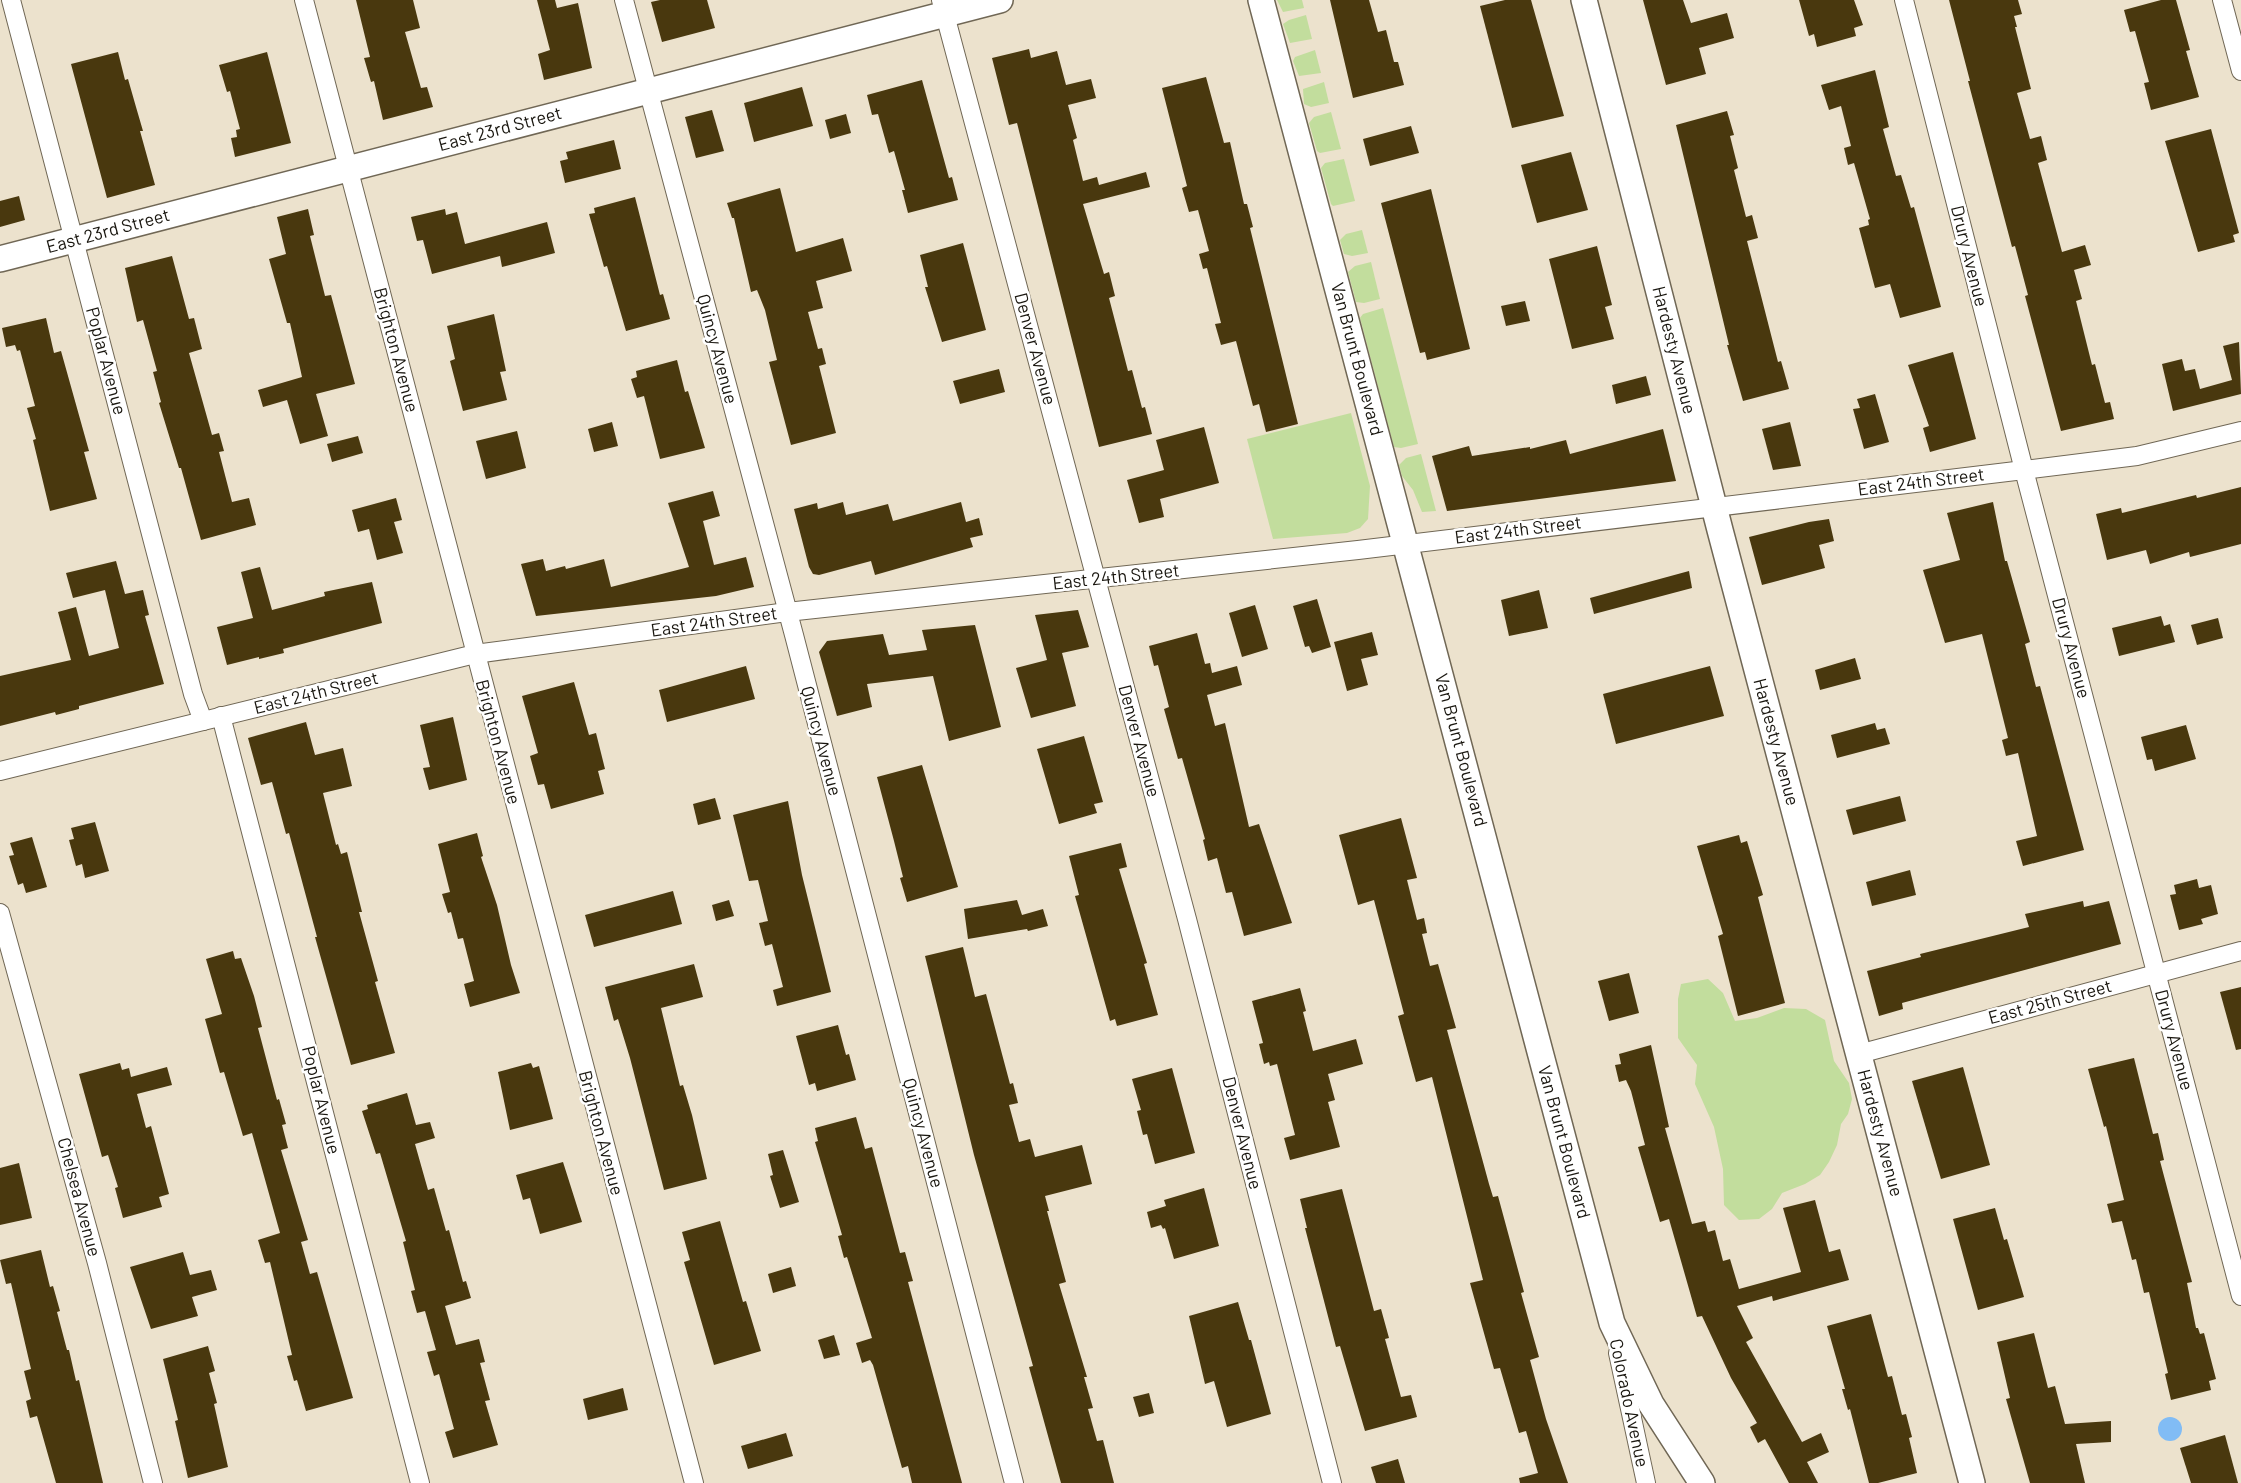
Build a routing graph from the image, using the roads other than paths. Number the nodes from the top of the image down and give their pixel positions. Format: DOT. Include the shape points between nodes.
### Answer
graph roads {
  1 [pos="11,0"];
  2 [pos="304,0"];
  3 [pos="624,0"];
  4 [pos="1000,0"];
  5 [pos="1260,0"];
  6 [pos="1584,0"];
  7 [pos="1904,0"];
  8 [pos="2222,0"];
  9 [pos="943,7"];
  10 [pos="2241,71"];
  11 [pos="648,90"];
  12 [pos="348,168"];
  13 [pos="75,240"];
  14 [pos="0,259"];
  15 [pos="2241,431"];
  16 [pos="2024,470"];
  17 [pos="1714,506"];
  18 [pos="1407,544"];
  19 [pos="1096,580"];
  20 [pos="787,612"];
  21 [pos="475,654"];
  22 [pos="221,716"];
  23 [pos="202,721"];
  24 [pos="0,771"];
  25 [pos="0,913"];
  26 [pos="2241,951"];
  27 [pos="2157,974"];
  28 [pos="1859,1054"];
  29 [pos="2241,1296"];
  30 [pos="1612,1323"];
  31 [pos="153,1483"];
  32 [pos="420,1483"];
  33 [pos="694,1483"];
  34 [pos="1014,1483"];
  35 [pos="1332,1483"];
  36 [pos="1646,1483"];
  37 [pos="1702,1483"];
  38 [pos="1972,1483"];
  1 -- 13 [label="street, Poplar Avenue"];
  2 -- 12 [label="street, Brighton Avenue"];
  3 -- 11 [label="street, Quincy Avenue"];
  4 -- 9 [label="main road, East 23rd Street"];
  5 -- 18 [label="main road, Van Brunt Boulevard"];
  6 -- 17 [label="main road, Hardesty Avenue"];
  7 -- 16 [label="street, Drury Avenue"];
  8 -- 10 [label="street"];
  9 -- 11 [label="main road, East 23rd Street"];
  9 -- 19 [label="street, Denver Avenue"];
  11 -- 12 [label="main road, East 23rd Street"];
  11 -- 20 [label="street, Quincy Avenue"];
  12 -- 13 [label="main road, East 23rd Street"];
  12 -- 21 [label="street, Brighton Avenue"];
  13 -- 14 [label="main road, East 23rd Street"];
  13 -- 23 [label="street, Poplar Avenue"];
  15 -- 16 [label="street, East 24th Street" via="2137,456"];
  16 -- 17 [label="street, East 24th Street"];
  16 -- 27 [label="street, Drury Avenue"];
  17 -- 18 [label="street, East 24th Street"];
  17 -- 28 [label="main road, Hardesty Avenue"];
  18 -- 19 [label="street, East 24th Street"];
  18 -- 30 [label="main road, Van Brunt Boulevard"];
  19 -- 20 [label="street, East 24th Street"];
  19 -- 35 [label="street, Denver Avenue"];
  20 -- 21 [label="street, East 24th Street"];
  20 -- 34 [label="street, Quincy Avenue"];
  21 -- 22 [label="street, East 24th Street"];
  21 -- 33 [label="street, Brighton Avenue"];
  22 -- 23 [label="street, East 24th Street"];
  22 -- 32 [label="street, Poplar Avenue"];
  23 -- 24 [label="street, East 24th Street"];
  25 -- 31 [label="street, Chelsea Avenue" via="97,1263"];
  26 -- 27 [label="street, East 25th Street"];
  27 -- 28 [label="street, East 25th Street"];
  27 -- 29 [label="street, Drury Avenue"];
  28 -- 38 [label="main road, Hardesty Avenue"];
  30 -- 36 [label="street, Colorado Avenue"];
  30 -- 37 [label="main road, Van Brunt Boulevard" via="1652,1404"];
}
